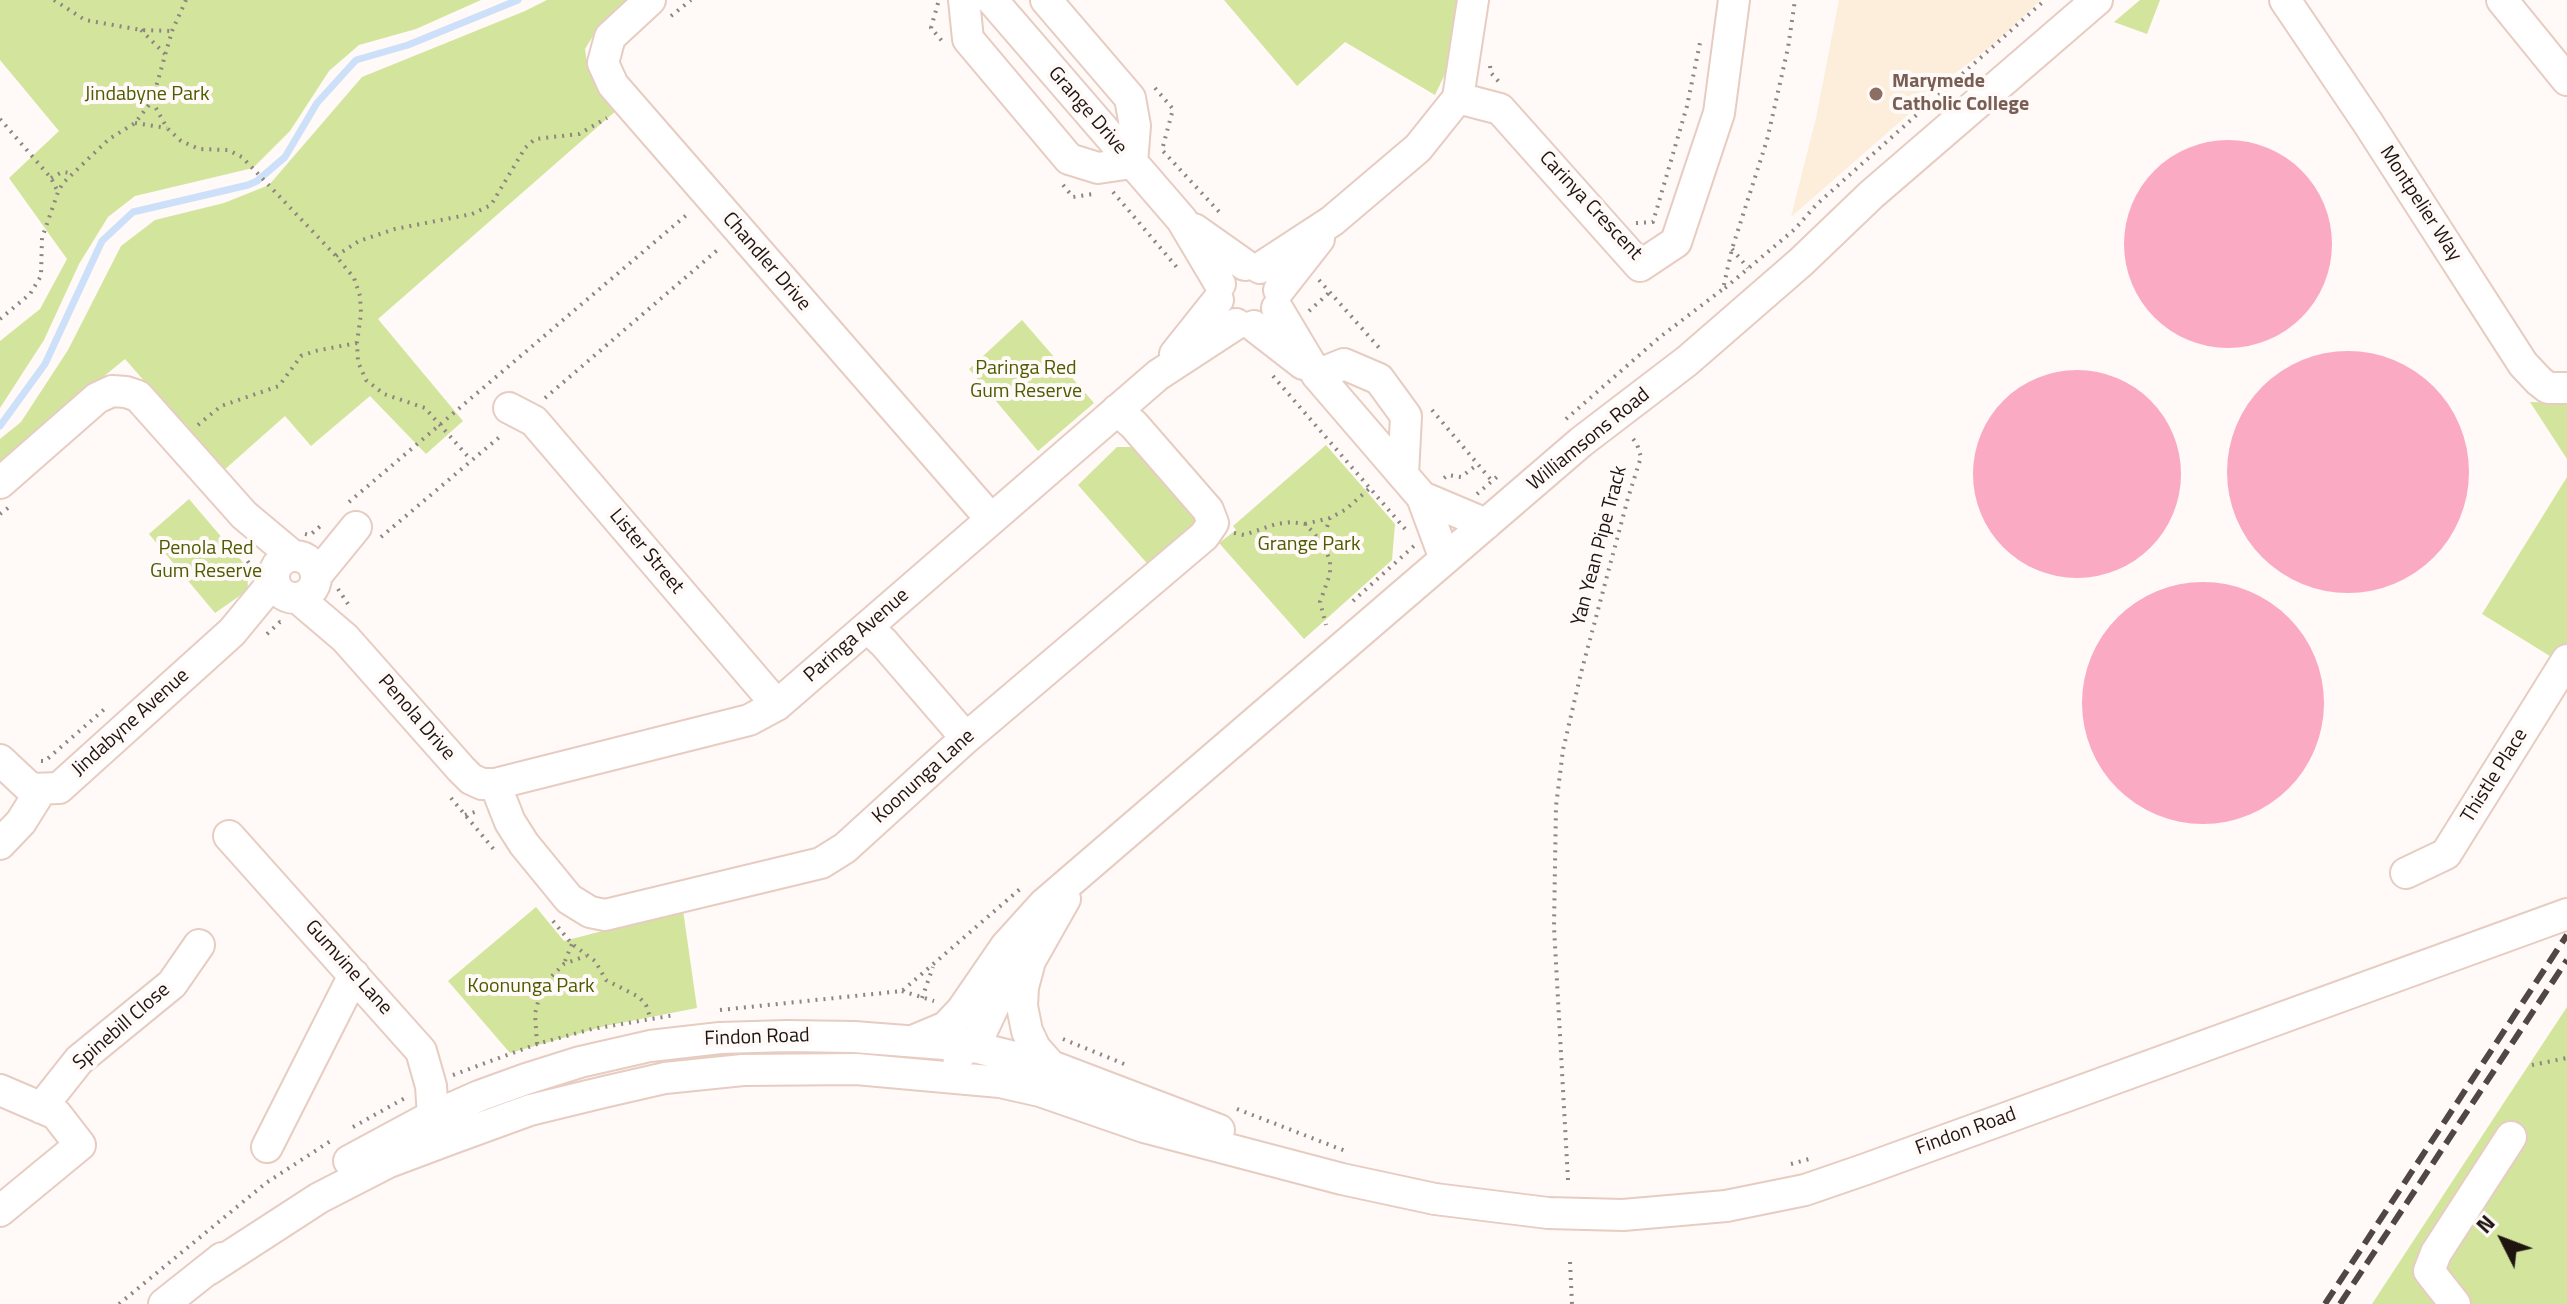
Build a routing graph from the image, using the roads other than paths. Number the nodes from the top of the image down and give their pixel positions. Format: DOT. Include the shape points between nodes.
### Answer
graph roads {
  1 [pos="964,0"];
  2 [pos="992,0"];
  3 [pos="1046,0"];
  4 [pos="1473,0"];
  5 [pos="1734,0"];
  6 [pos="2097,0"];
  7 [pos="2285,0"];
  8 [pos="2502,0"];
  9 [pos="659,9"];
  10 [pos="2567,80"];
  11 [pos="1458,98"];
  12 [pos="1132,163"];
  13 [pos="1182,220"];
  14 [pos="1219,292"];
  15 [pos="1258,297"];
  16 [pos="1158,375"];
  17 [pos="1317,375"];
  18 [pos="2567,388"];
  19 [pos="1117,410"];
  20 [pos="517,411"];
  21 [pos="0,483"];
  22 [pos="1413,486"];
  23 [pos="991,519"];
  24 [pos="1486,524"];
  25 [pos="1445,559"];
  26 [pos="295,578"];
  27 [pos="867,627"];
  28 [pos="2567,660"];
  29 [pos="777,705"];
  30 [pos="966,738"];
  31 [pos="0,760"];
  32 [pos="41,790"];
  33 [pos="499,794"];
  34 [pos="229,836"];
  35 [pos="0,844"];
  36 [pos="2406,873"];
  37 [pos="1078,876"];
  38 [pos="2567,914"];
  39 [pos="199,945"];
  40 [pos="354,975"];
  41 [pos="949,1006"];
  42 [pos="915,1040"];
  43 [pos="967,1046"];
  44 [pos="1055,1052"];
  45 [pos="913,1074"];
  46 [pos="1000,1082"];
  47 [pos="0,1090"];
  48 [pos="41,1108"];
  49 [pos="433,1117"];
  50 [pos="2511,1137"];
  51 [pos="267,1147"];
  52 [pos="1349,1166"];
  53 [pos="0,1211"];
  54 [pos="208,1270"];
  55 [pos="164,1304"];
  56 [pos="2455,1304"];
  1 -- 12 [label="street" via="968,39 1069,159 1098,168"];
  2 -- 12 [label="street, Grange Drive"];
  3 -- 12 [label="street" via="1130,98 1135,126"];
  4 -- 11 [label="street"];
  5 -- 11 [label="street, Carinya Crescent" via="1719,113 1676,242 1640,266 1500,109"];
  6 -- 24 [label="street, Williamsons Road" via="1698,352 1606,404"];
  7 -- 18 [label="street, Montpelier Way" via="2523,364 2548,388"];
  8 -- 10 [label="street"];
  9 -- 23 [label="street, Chandler Drive" via="619,26 610,37 603,63 607,76"];
  11 -- 15 [label="street" via="1418,148 1332,221"];
  12 -- 13 [label="street, Grange Drive"];
  13 -- 14 [label="street, Grange Drive"];
  13 -- 15 [label="street, Grange Drive"];
  14 -- 15 [label="street, Paringa Avenue" via="1228,273"];
  14 -- 15 [label="street, Grange Drive" via="1225,316"];
  14 -- 16 [label="street, Paringa Avenue"];
  15 -- 16 [label="street, Paringa Avenue"];
  15 -- 17 [label="street, Grange Drive"];
  16 -- 19 [label="street, Paringa Avenue"];
  17 -- 22 [label="street, Grange Drive"];
  17 -- 22 [label="street" via="1344,364 1379,379 1406,416"];
  19 -- 23 [label="street, Paringa Avenue"];
  19 -- 30 [label="street, Koonunga Lane" via="1208,510 1213,523"];
  20 -- 29 [label="street, Lister Street" via="534,421"];
  21 -- 26 [label="street, Penola Drive" via="97,398 126,392 138,396 180,443 238,528"];
  22 -- 24 [label="street, Grange Drive"];
  22 -- 25 [label="street, Grange Drive"];
  23 -- 27 [label="street, Paringa Avenue"];
  24 -- 25 [label="street, Williamsons Road"];
  25 -- 37 [label="street, Williamsons Road"];
  26 -- 32 [label="street, Jindabyne Avenue" via="244,638 59,788"];
  26 -- 33 [label="street, Penola Drive" via="351,626 471,779"];
  27 -- 29 [label="street, Paringa Avenue"];
  27 -- 30 [label="street"];
  28 -- 36 [label="street, Thistle Place" via="2446,854"];
  29 -- 33 [label="street, Paringa Avenue" via="749,720"];
  30 -- 33 [label="street, Koonunga Lane" via="845,848 821,863 605,915 569,899 524,844"];
  31 -- 32 [label="street" via="25,786"];
  32 -- 35 [label="street"];
  34 -- 40 [label="street, Gumvine Lane"];
  37 -- 41 [label="street, Williamsons Road" via="1044,904"];
  37 -- 43 [label="street, Williamsons Road" via="1017,956 980,1035"];
  37 -- 44 [label="street" via="1030,961 1023,987 1022,1006 1035,1048"];
  38 -- 52 [label="street, Findon Road, bridge" via="1805,1190 1726,1206 1623,1215 1548,1213 1435,1199"];
  39 -- 48 [label="street, Spinebill Close" via="172,984 79,1060"];
  40 -- 49 [label="street, Gumvine Lane" via="421,1051"];
  40 -- 51 [label="street"];
  41 -- 42 [label="street, Williamsons Road" via="946,1027"];
  41 -- 43 [label="street"];
  42 -- 43 [label="street, Findon Road"];
  42 -- 49 [label="street, Findon Road" via="787,1036 650,1046 526,1079"];
  43 -- 44 [label="street, Findon Road"];
  43 -- 45 [label="street" via="951,1061"];
  43 -- 46 [label="street"];
  44 -- 52 [label="street, Findon Road"];
  45 -- 46 [label="street, Findon Road"];
  45 -- 54 [label="street, Findon Road" via="830,1068 743,1070 665,1078 530,1110 389,1162 319,1198"];
  46 -- 52 [label="street, Findon Road" via="1144,1127"];
  47 -- 48 [label="street"];
  48 -- 53 [label="street" via="56,1114 80,1145"];
  49 -- 54 [label="street, Findon Road" via="315,1183"];
  50 -- 56 [label="street" via="2429,1271"];
  54 -- 55 [label="street, Findon Road"];
}
